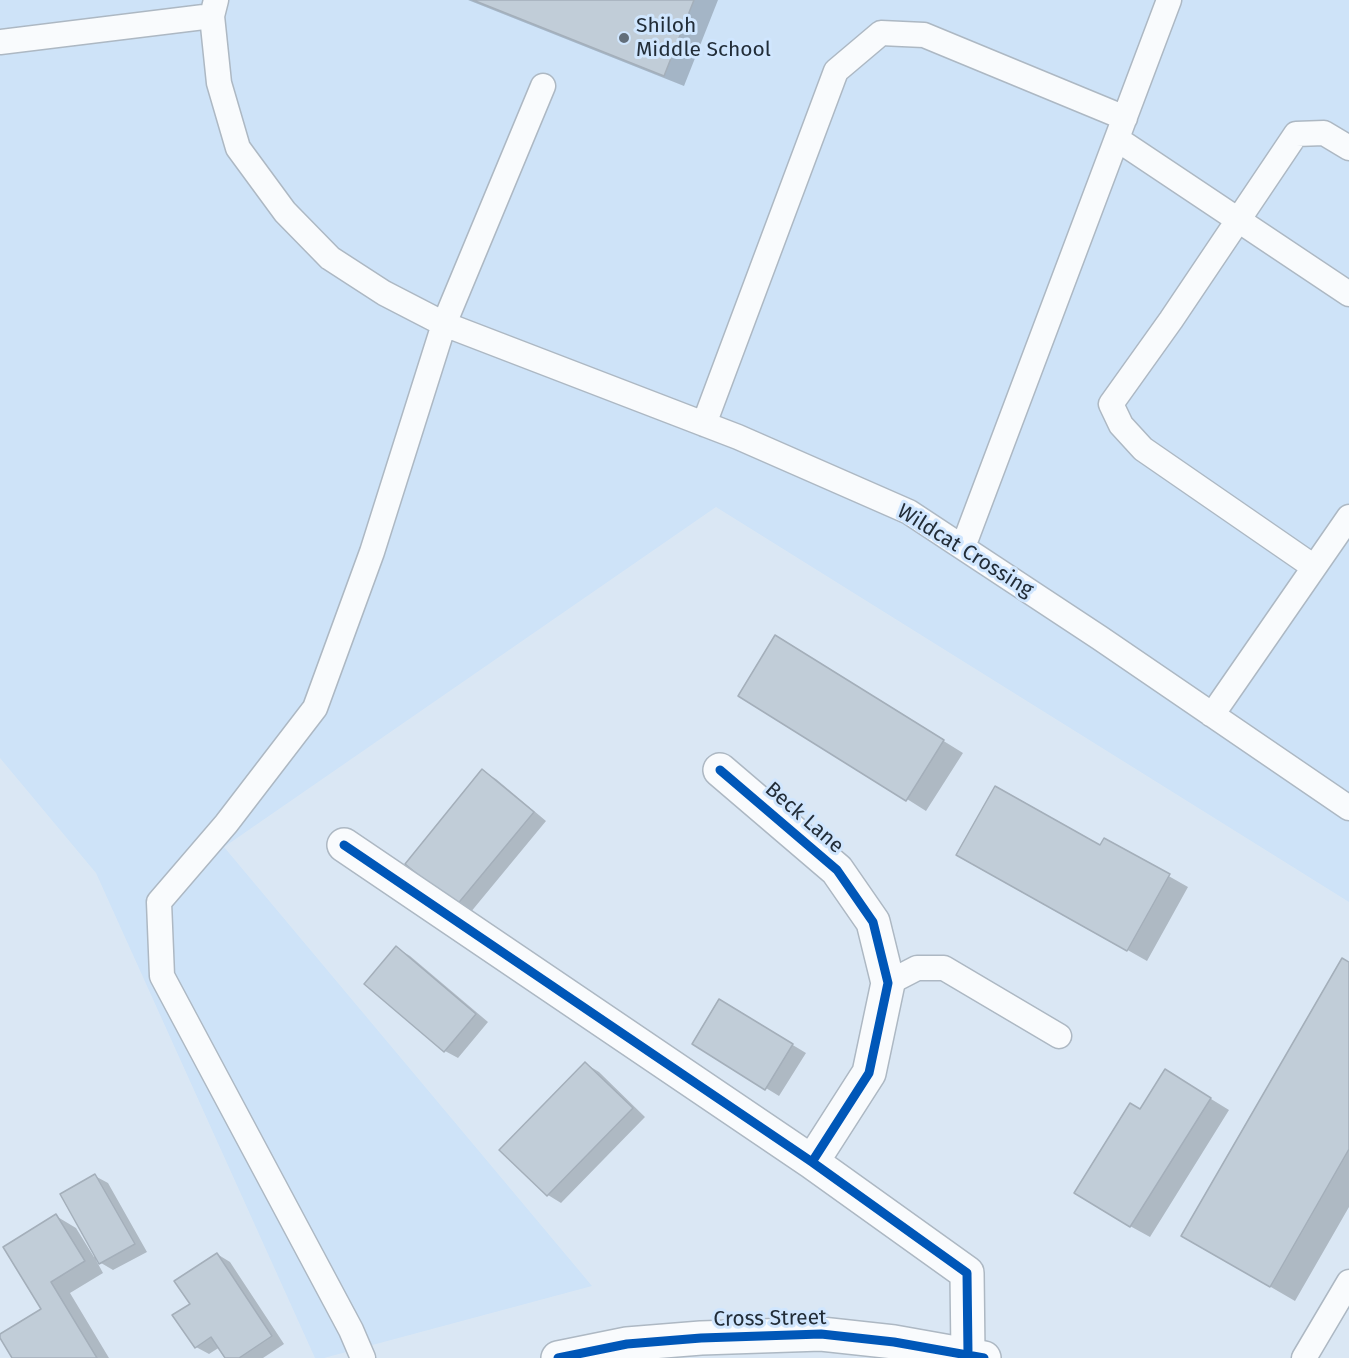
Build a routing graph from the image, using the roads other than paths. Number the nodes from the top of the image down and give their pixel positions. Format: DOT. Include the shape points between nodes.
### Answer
graph roads {
  1 [pos="1169,0"];
  2 [pos="214,8"];
  3 [pos="0,42"];
  4 [pos="543,86"];
  5 [pos="1121,128"];
  6 [pos="1349,148"];
  7 [pos="1238,219"];
  8 [pos="1349,294"];
  9 [pos="444,324"];
  10 [pos="704,424"];
  11 [pos="1349,517"];
  12 [pos="963,547"];
  13 [pos="1314,567"];
  14 [pos="1212,715"];
  15 [pos="720,770"];
  16 [pos="1349,808"];
  17 [pos="344,845"];
  18 [pos="888,982"];
  19 [pos="1059,1036"];
  20 [pos="812,1162"];
  21 [pos="1349,1282"];
  22 [pos="976,1356"];
  23 [pos="363,1358"];
  24 [pos="558,1358"];
  25 [pos="1304,1358"];
  1 -- 5 [label="lane"];
  2 -- 3 [label="lane"];
  2 -- 9 [label="lane, Wildcat Crossing" via="219,83 238,148 285,212 330,258 384,293"];
  4 -- 9 [label="lane"];
  5 -- 7 [label="lane"];
  5 -- 10 [label="lane" via="924,35 880,33 836,71"];
  5 -- 12 [label="lane"];
  6 -- 7 [label="lane" via="1324,133 1296,134"];
  7 -- 8 [label="lane"];
  7 -- 13 [label="lane" via="1111,404 1121,425 1143,449"];
  9 -- 10 [label="lane, Wildcat Crossing"];
  9 -- 23 [label="lane" via="372,552 315,708 226,824 159,902 162,976"];
  10 -- 12 [label="lane, Wildcat Crossing" via="909,512"];
  11 -- 13 [label="lane"];
  12 -- 14 [label="lane, Wildcat Crossing"];
  13 -- 14 [label="lane"];
  14 -- 16 [label="lane, Wildcat Crossing"];
  15 -- 18 [label="street, Beck Lane" via="837,870 873,922"];
  17 -- 20 [label="street"];
  18 -- 19 [label="lane" via="917,968 944,968"];
  18 -- 20 [label="street, Beck Lane" via="869,1073"];
  20 -- 22 [label="street" via="967,1273"];
  21 -- 25 [label="lane"];
  22 -- 24 [label="street, Cross Street" via="821,1334 638,1343"];
}
